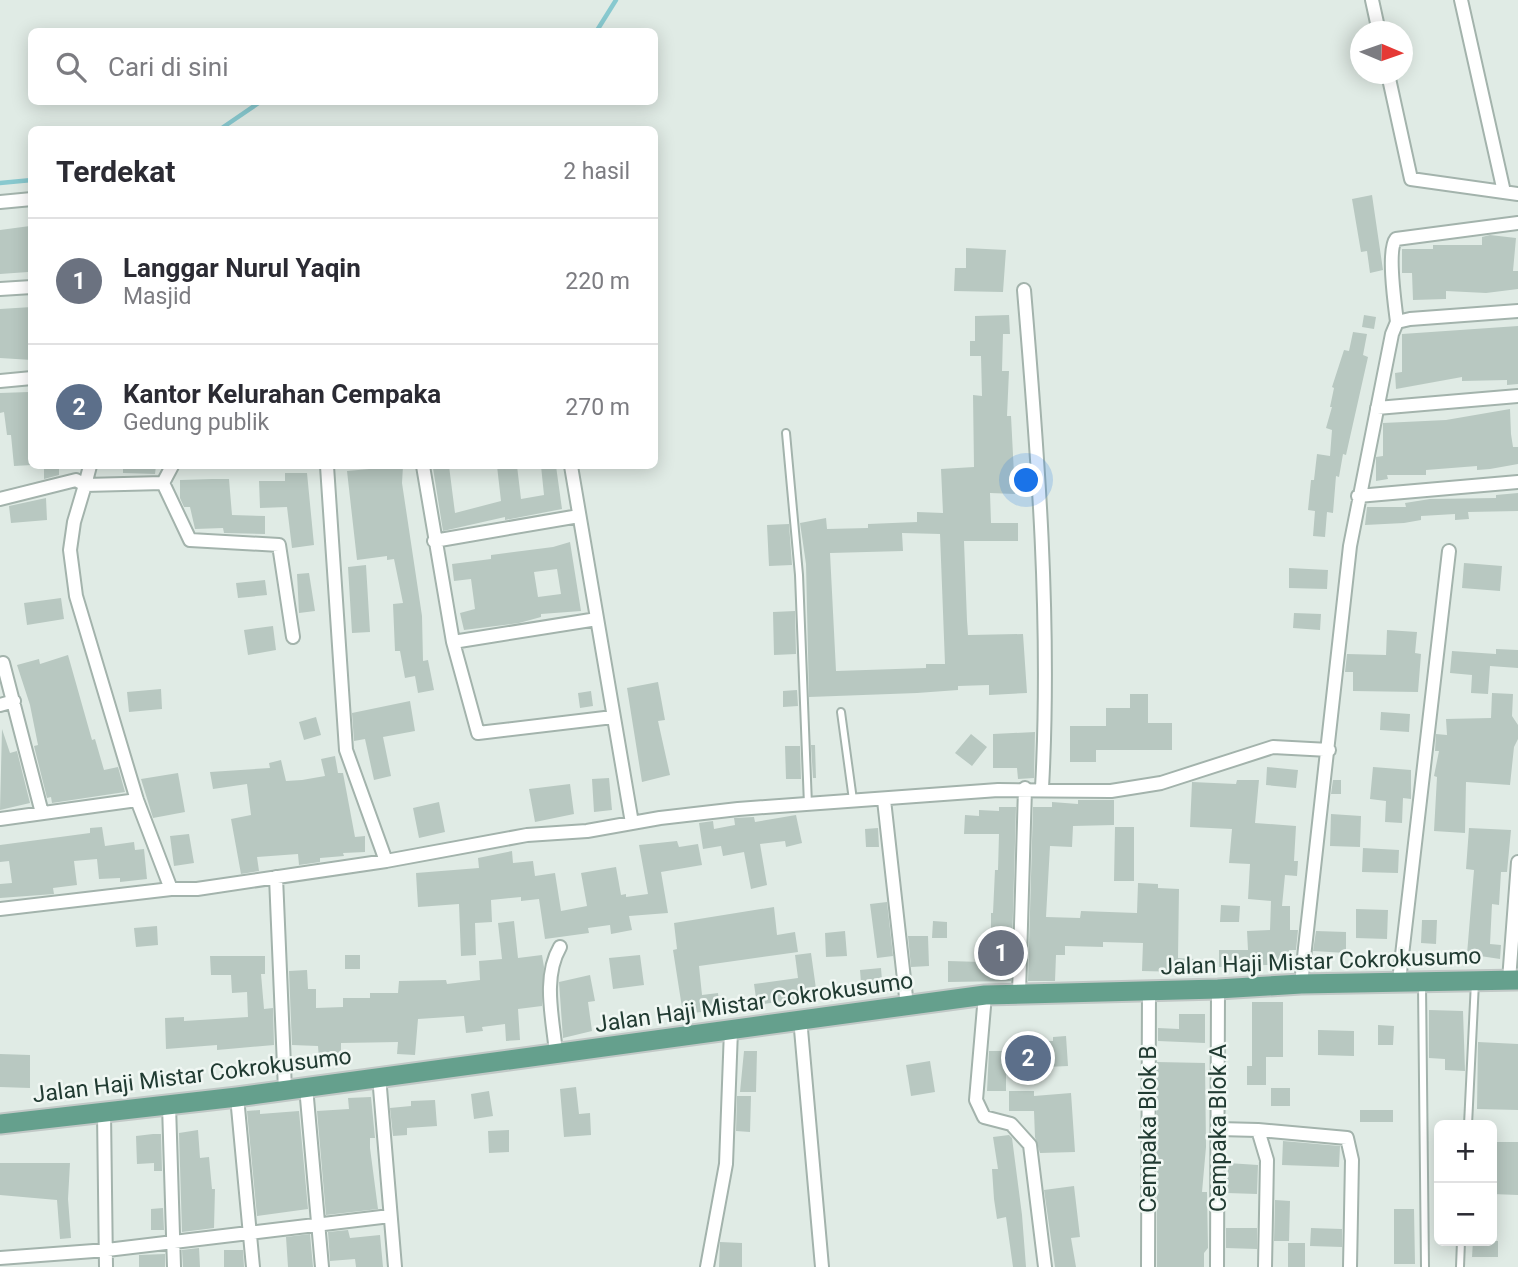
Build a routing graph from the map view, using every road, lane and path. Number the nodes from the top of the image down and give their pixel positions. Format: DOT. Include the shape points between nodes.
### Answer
graph roads {
  1 [pos="1372,0"];
  2 [pos="1461,0"];
  3 [pos="1377,21"];
  4 [pos="1390,84"];
  5 [pos="1504,192"];
  6 [pos="1518,194"];
  7 [pos="28,199"];
  8 [pos="0,202"];
  9 [pos="1518,223"];
  10 [pos="28,287"];
  11 [pos="0,289"];
  12 [pos="1024,290"];
  13 [pos="1518,311"];
  14 [pos="1397,322"];
  15 [pos="28,378"];
  16 [pos="0,381"];
  17 [pos="1518,396"];
  18 [pos="1377,408"];
  19 [pos="786,433"];
  20 [pos="89,469"];
  21 [pos="170,469"];
  22 [pos="327,469"];
  23 [pos="423,469"];
  24 [pos="571,469"];
  25 [pos="1518,482"];
  26 [pos="163,483"];
  27 [pos="85,485"];
  28 [pos="1358,496"];
  29 [pos="0,499"];
  30 [pos="579,516"];
  31 [pos="434,541"];
  32 [pos="1449,551"];
  33 [pos="597,619"];
  34 [pos="293,637"];
  35 [pos="453,642"];
  36 [pos="3,663"];
  37 [pos="14,701"];
  38 [pos="0,705"];
  39 [pos="841,712"];
  40 [pos="613,717"];
  41 [pos="1328,750"];
  42 [pos="1025,788"];
  43 [pos="1042,788"];
  44 [pos="137,800"];
  45 [pos="884,800"];
  46 [pos="853,802"];
  47 [pos="808,804"];
  48 [pos="42,813"];
  49 [pos="0,819"];
  50 [pos="632,823"];
  51 [pos="386,861"];
  52 [pos="1518,862"];
  53 [pos="276,877"];
  54 [pos="172,888"];
  55 [pos="0,909"];
  56 [pos="560,947"];
  57 [pos="1475,980"];
  58 [pos="1514,980"];
  59 [pos="1399,981"];
  60 [pos="1422,981"];
  61 [pos="1301,984"];
  62 [pos="1217,989"];
  63 [pos="1149,991"];
  64 [pos="1019,993"];
  65 [pos="985,995"];
  66 [pos="907,1006"];
  67 [pos="800,1018"];
  68 [pos="731,1030"];
  69 [pos="556,1053"];
  70 [pos="379,1076"];
  71 [pos="306,1087"];
  72 [pos="285,1090"];
  73 [pos="237,1097"];
  74 [pos="169,1105"];
  75 [pos="104,1113"];
  76 [pos="1468,1120"];
  77 [pos="0,1124"];
  78 [pos="1218,1129"];
  79 [pos="1258,1130"];
  80 [pos="390,1216"];
  81 [pos="319,1224"];
  82 [pos="249,1231"];
  83 [pos="174,1242"];
  84 [pos="1461,1246"];
  85 [pos="107,1250"];
  86 [pos="0,1258"];
  87 [pos="106,1267"];
  88 [pos="174,1267"];
  89 [pos="253,1267"];
  90 [pos="322,1267"];
  91 [pos="396,1267"];
  92 [pos="707,1267"];
  93 [pos="822,1267"];
  94 [pos="1045,1267"];
  95 [pos="1148,1267"];
  96 [pos="1217,1267"];
  97 [pos="1265,1267"];
  98 [pos="1350,1267"];
  99 [pos="1425,1267"];
  100 [pos="1460,1267"];
  1 -- 3 [label="street"];
  2 -- 5 [label="street"];
  4 -- 5 [label="street" via="1411,179"];
  5 -- 6 [label="street"];
  7 -- 8 [label="street"];
  9 -- 14 [label="street" via="1403,237 1393,243"];
  10 -- 11 [label="street"];
  12 -- 43 [label="street" via="1044,590"];
  13 -- 14 [label="street"];
  14 -- 18 [label="street"];
  15 -- 16 [label="street"];
  17 -- 18 [label="street"];
  18 -- 28 [label="street"];
  19 -- 47 [label="lane" via="799,575"];
  20 -- 27 [label="street"];
  21 -- 26 [label="street"];
  22 -- 51 [label="street" via="346,750"];
  23 -- 31 [label="street"];
  24 -- 30 [label="street"];
  25 -- 28 [label="street"];
  26 -- 27 [label="street"];
  26 -- 34 [label="street" via="190,540 279,545"];
  27 -- 29 [label="street" via="76,480"];
  27 -- 44 [label="street" via="71,550 76,596"];
  28 -- 41 [label="street"];
  30 -- 31 [label="street"];
  30 -- 33 [label="street"];
  31 -- 35 [label="street"];
  32 -- 59 [label="street"];
  33 -- 35 [label="street"];
  33 -- 40 [label="street"];
  35 -- 40 [label="street" via="478,733"];
  36 -- 37 [label="street"];
  37 -- 38 [label="street"];
  37 -- 48 [label="street"];
  39 -- 46 [label="lane"];
  40 -- 50 [label="street"];
  41 -- 43 [label="street" via="1273,747 1161,783 1120,789"];
  41 -- 61 [label="street"];
  42 -- 43 [label="street"];
  42 -- 45 [label="street"];
  42 -- 64 [label="street"];
  44 -- 48 [label="street"];
  44 -- 54 [label="street"];
  45 -- 46 [label="street"];
  45 -- 66 [label="street"];
  46 -- 47 [label="street"];
  47 -- 50 [label="street"];
  48 -- 49 [label="street"];
  50 -- 51 [label="street" via="527,835"];
  51 -- 53 [label="street"];
  52 -- 58 [label="street"];
  53 -- 54 [label="street" via="197,889"];
  53 -- 72 [label="street"];
  54 -- 55 [label="street"];
  56 -- 69 [label="street" via="550,979"];
  57 -- 58 [label="main road, Jalan Haji Mistar Cokrokusumo"];
  57 -- 60 [label="main road, Jalan Haji Mistar Cokrokusumo"];
  57 -- 76 [label="lane"];
  59 -- 60 [label="main road, Jalan Haji Mistar Cokrokusumo"];
  59 -- 61 [label="main road, Jalan Haji Mistar Cokrokusumo"];
  60 -- 99 [label="lane"];
  61 -- 62 [label="main road, Jalan Haji Mistar Cokrokusumo"];
  62 -- 63 [label="main road, Jalan Haji Mistar Cokrokusumo"];
  62 -- 78 [label="street, Cempaka Blok A"];
  63 -- 64 [label="main road, Jalan Haji Mistar Cokrokusumo"];
  63 -- 95 [label="street, Cempaka Blok B"];
  64 -- 65 [label="main road, Jalan Haji Mistar Cokrokusumo"];
  65 -- 66 [label="main road, Jalan Haji Mistar Cokrokusumo"];
  65 -- 94 [label="street" via="976,1100 984,1117 1011,1124 1030,1145"];
  66 -- 67 [label="main road, Jalan Haji Mistar Cokrokusumo"];
  67 -- 68 [label="main road, Jalan Haji Mistar Cokrokusumo"];
  67 -- 93 [label="street"];
  68 -- 69 [label="main road, Jalan Haji Mistar Cokrokusumo"];
  68 -- 92 [label="street" via="726,1164"];
  69 -- 70 [label="main road, Jalan Haji Mistar Cokrokusumo"];
  70 -- 71 [label="main road, Jalan Haji Mistar Cokrokusumo"];
  70 -- 80 [label="street"];
  71 -- 72 [label="main road, Jalan Haji Mistar Cokrokusumo"];
  71 -- 81 [label="street"];
  72 -- 73 [label="main road, Jalan Haji Mistar Cokrokusumo"];
  73 -- 74 [label="main road, Jalan Haji Mistar Cokrokusumo"];
  73 -- 82 [label="street"];
  74 -- 75 [label="main road, Jalan Haji Mistar Cokrokusumo"];
  74 -- 83 [label="street"];
  75 -- 77 [label="main road, Jalan Haji Mistar Cokrokusumo"];
  75 -- 85 [label="street"];
  78 -- 79 [label="street"];
  78 -- 96 [label="street, Cempaka Blok A"];
  79 -- 97 [label="street" via="1267,1160"];
  79 -- 98 [label="street" via="1347,1138 1352,1160"];
  80 -- 81 [label="street"];
  80 -- 91 [label="street"];
  81 -- 82 [label="street"];
  81 -- 90 [label="street"];
  82 -- 83 [label="street"];
  82 -- 89 [label="street"];
  83 -- 85 [label="street"];
  83 -- 88 [label="street"];
  84 -- 100 [label="lane"];
  85 -- 86 [label="street"];
  85 -- 87 [label="street"];
}
